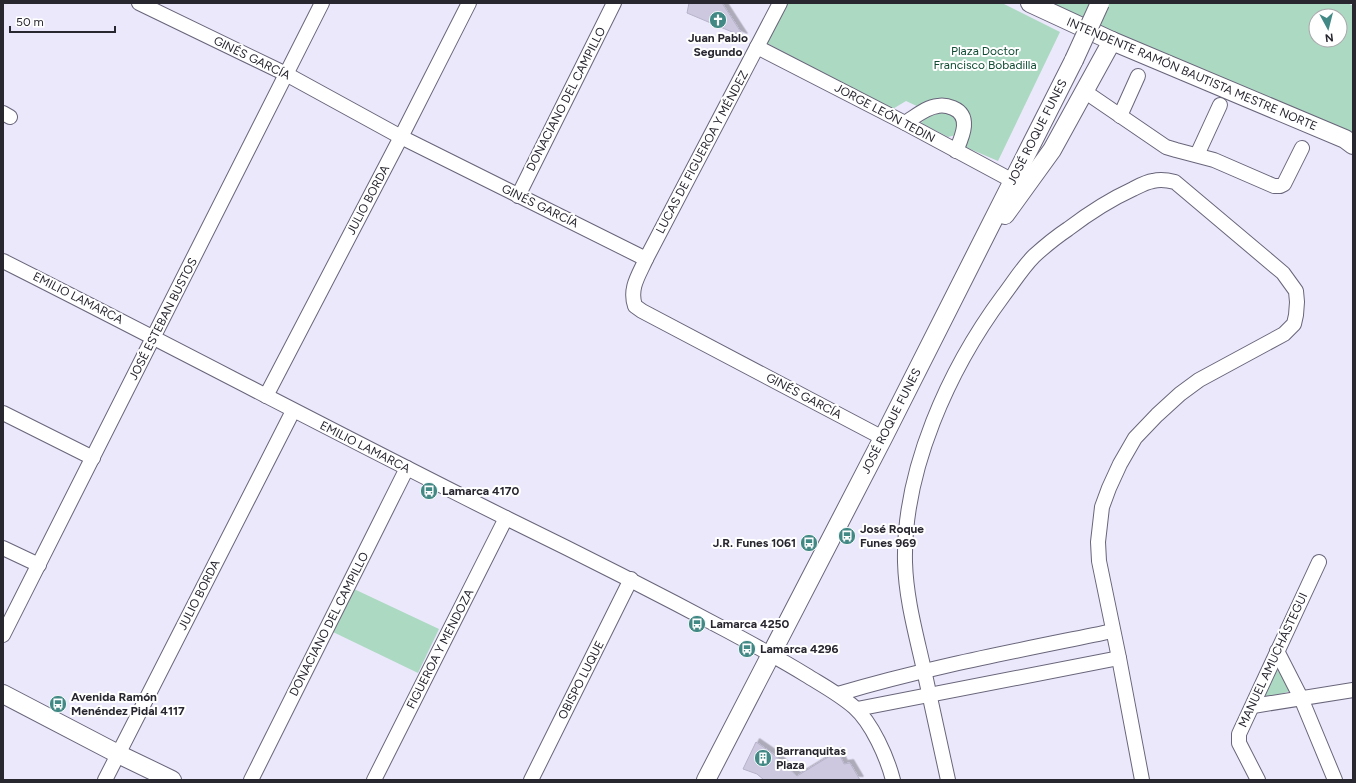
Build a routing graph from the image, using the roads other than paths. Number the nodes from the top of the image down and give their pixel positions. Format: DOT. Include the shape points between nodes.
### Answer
graph roads {
  1 [pos="139,3"];
  2 [pos="322,3"];
  3 [pos="469,3"];
  4 [pos="614,3"];
  5 [pos="780,3"];
  6 [pos="1030,3"];
  7 [pos="1100,3"];
  8 [pos="1112,41"];
  9 [pos="757,47"];
  10 [pos="286,74"];
  11 [pos="1138,76"];
  12 [pos="1084,91"];
  13 [pos="1220,105"];
  14 [pos="1120,116"];
  15 [pos="905,123"];
  16 [pos="401,137"];
  17 [pos="1353,145"];
  18 [pos="1302,148"];
  19 [pos="956,151"];
  20 [pos="1197,155"];
  21 [pos="1013,181"];
  22 [pos="518,196"];
  23 [pos="646,259"];
  24 [pos="3,261"];
  25 [pos="970,264"];
  26 [pos="153,337"];
  27 [pos="266,396"];
  28 [pos="293,410"];
  29 [pos="3,413"];
  30 [pos="883,438"];
  31 [pos="93,458"];
  32 [pos="407,468"];
  33 [pos="506,518"];
  34 [pos="3,548"];
  35 [pos="1319,562"];
  36 [pos="39,565"];
  37 [pos="631,579"];
  38 [pos="1113,631"];
  39 [pos="3,635"];
  40 [pos="1277,651"];
  41 [pos="772,654"];
  42 [pos="1119,658"];
  43 [pos="924,671"];
  44 [pos="1353,690"];
  45 [pos="3,694"];
  46 [pos="838,694"];
  47 [pos="928,695"];
  48 [pos="1301,698"];
  49 [pos="1253,706"];
  50 [pos="857,709"];
  51 [pos="118,754"];
  52 [pos="105,780"];
  53 [pos="172,780"];
  54 [pos="251,780"];
  55 [pos="374,780"];
  56 [pos="531,780"];
  57 [pos="706,780"];
  58 [pos="893,780"];
  59 [pos="948,780"];
  60 [pos="1142,780"];
  61 [pos="1258,780"];
  62 [pos="1335,780"];
  1 -- 10 [label="street, GINÉS GARCÍA"];
  2 -- 10 [label="street, JOSÉ ESTEBAN BUSTOS"];
  3 -- 16 [label="street, JULIO BORDA"];
  4 -- 22 [label="street, DONACIANO DEL CAMPILLO"];
  5 -- 9 [label="street, LUCAS DE FIGUEROA Y MÉNDEZ"];
  6 -- 8 [label="main road, INTENDENTE RAMÓN BAUTISTA MESTRE NORTE"];
  7 -- 21 [label="main road, JOSÉ ROQUE FUNES, bridge"];
  8 -- 12 [label="main road"];
  8 -- 17 [label="main road, INTENDENTE RAMÓN BAUTISTA MESTRE NORTE" via="1345,139"];
  9 -- 15 [label="street, JORGE LEÓN TEDIN"];
  9 -- 23 [label="street, LUCAS DE FIGUEROA Y MÉNDEZ"];
  10 -- 16 [label="street, GINÉS GARCÍA"];
  10 -- 26 [label="street, JOSÉ ESTEBAN BUSTOS"];
  11 -- 14 [label="street"];
  12 -- 14 [label="street"];
  12 -- 25 [label="main road" via="1052,150"];
  13 -- 20 [label="street"];
  14 -- 20 [label="street" via="1166,147"];
  15 -- 19 [label="street, JORGE LEÓN TEDIN"];
  15 -- 19 [label="street" via="936,106 944,105 957,110 962,115 964,129"];
  16 -- 22 [label="street, GINÉS GARCÍA"];
  16 -- 27 [label="street, JULIO BORDA"];
  18 -- 20 [label="street" via="1284,184 1280,186 1274,186"];
  19 -- 21 [label="street, JORGE LEÓN TEDIN"];
  21 -- 25 [label="main road, JOSÉ ROQUE FUNES"];
  22 -- 23 [label="street, GINÉS GARCÍA"];
  23 -- 30 [label="street, GINÉS GARCÍA" via="632,293 635,306"];
  24 -- 26 [label="street, EMILIO LAMARCA"];
  25 -- 30 [label="main road, JOSÉ ROQUE FUNES"];
  26 -- 27 [label="street, EMILIO LAMARCA"];
  26 -- 31 [label="street, JOSÉ ESTEBAN BUSTOS"];
  27 -- 28 [label="street, EMILIO LAMARCA"];
  28 -- 32 [label="street, EMILIO LAMARCA"];
  28 -- 51 [label="street, JULIO BORDA"];
  29 -- 31 [label="street"];
  30 -- 41 [label="main road, JOSÉ ROQUE FUNES"];
  31 -- 36 [label="street, JOSÉ ESTEBAN BUSTOS"];
  32 -- 33 [label="street, EMILIO LAMARCA"];
  32 -- 54 [label="street, DONACIANO DEL CAMPILLO"];
  33 -- 37 [label="street, EMILIO LAMARCA"];
  33 -- 55 [label="street, FIGUEROA Y MENDOZA"];
  34 -- 36 [label="street"];
  35 -- 40 [label="street, MANUEL AMUCHÁSTEGUI"];
  36 -- 39 [label="street, JOSÉ ESTEBAN BUSTOS"];
  37 -- 41 [label="street, EMILIO LAMARCA"];
  37 -- 56 [label="street, OBISPO LUQUE"];
  38 -- 42 [label="street"];
  38 -- 43 [label="street"];
  38 -- 43 [label="street" via="1099,562 1098,542 1102,507 1120,464 1135,438 1180,394 1199,380 1284,334 1294,324 1296,315 1296,291 1283,273 1175,182 1165,180 1152,181 1092,210 1034,257 975,337 939,408 913,485 906,536 907,592"];
  40 -- 48 [label="street"];
  40 -- 49 [label="street, MANUEL AMUCHÁSTEGUI"];
  41 -- 46 [label="street, EMILIO LAMARCA"];
  41 -- 57 [label="main road, JOSÉ ROQUE FUNES"];
  42 -- 47 [label="street"];
  42 -- 60 [label="street"];
  43 -- 46 [label="street"];
  43 -- 47 [label="street"];
  44 -- 48 [label="street"];
  45 -- 51 [label="main road"];
  46 -- 50 [label="street, EMILIO LAMARCA"];
  47 -- 50 [label="street"];
  47 -- 59 [label="street"];
  48 -- 49 [label="street"];
  48 -- 62 [label="street"];
  49 -- 61 [label="street, MANUEL AMUCHÁSTEGUI" via="1239,734 1239,743"];
  50 -- 58 [label="street, EMILIO LAMARCA" via="882,750"];
  51 -- 52 [label="street, JULIO BORDA"];
  51 -- 53 [label="main road"];
}
